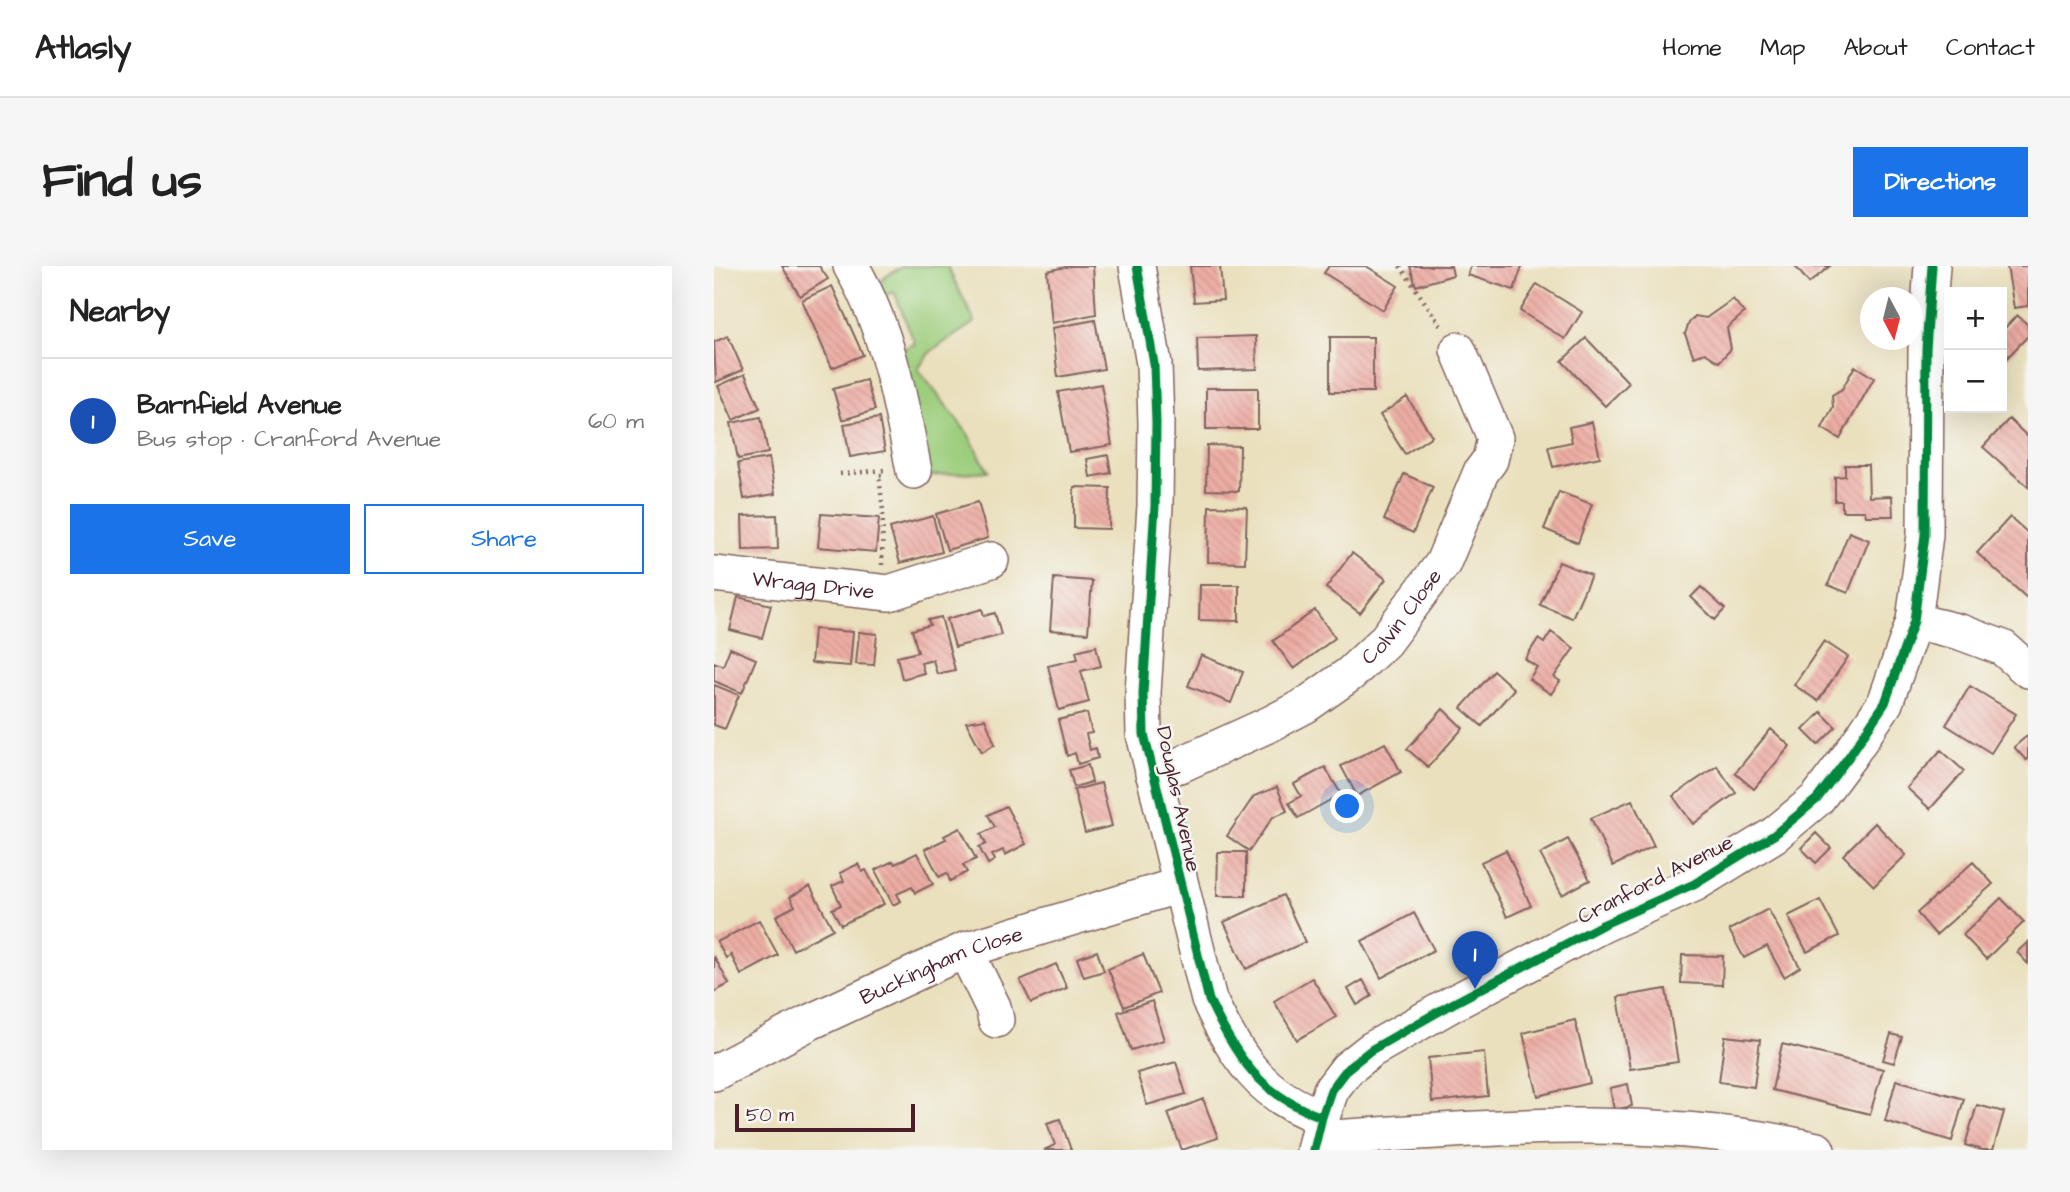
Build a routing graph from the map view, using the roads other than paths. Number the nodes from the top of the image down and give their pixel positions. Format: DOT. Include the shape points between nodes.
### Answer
graph roads {
  1 [pos="851,266"];
  2 [pos="1137,266"];
  3 [pos="1932,266"];
  4 [pos="1458,350"];
  5 [pos="893,474"];
  6 [pos="991,560"];
  7 [pos="714,574"];
  8 [pos="1914,621"];
  9 [pos="2028,670"];
  10 [pos="1153,773"];
  11 [pos="1180,885"];
  12 [pos="965,950"];
  13 [pos="996,1020"];
  14 [pos="714,1073"];
  15 [pos="1318,1135"];
  16 [pos="1817,1150"];
  1 -- 5 [label="street" via="887,349 904,414"];
  2 -- 10 [label="street, Douglas Avenue" via="1154,363 1156,506 1143,693 1144,734"];
  3 -- 8 [label="street, Cranford Avenue" via="1926,349 1925,535"];
  4 -- 10 [label="street, Colvin Close" via="1495,438 1490,460 1443,563 1384,642 1333,687 1233,743"];
  6 -- 7 [label="street, Wragg Drive" via="888,593"];
  8 -- 9 [label="street" via="2003,648"];
  8 -- 15 [label="street, Cranford Avenue" via="1885,703 1817,799 1783,828 1694,884 1602,925 1371,1050 1331,1090"];
  10 -- 11 [label="street, Douglas Avenue"];
  11 -- 12 [label="street, Buckingham Close"];
  11 -- 15 [label="street, Douglas Avenue" via="1209,1000 1228,1040 1247,1068 1303,1111"];
  12 -- 13 [label="street"];
  12 -- 14 [label="street, Buckingham Close" via="808,1023"];
  15 -- 16 [label="street" via="1575,1126 1700,1131"];
}
